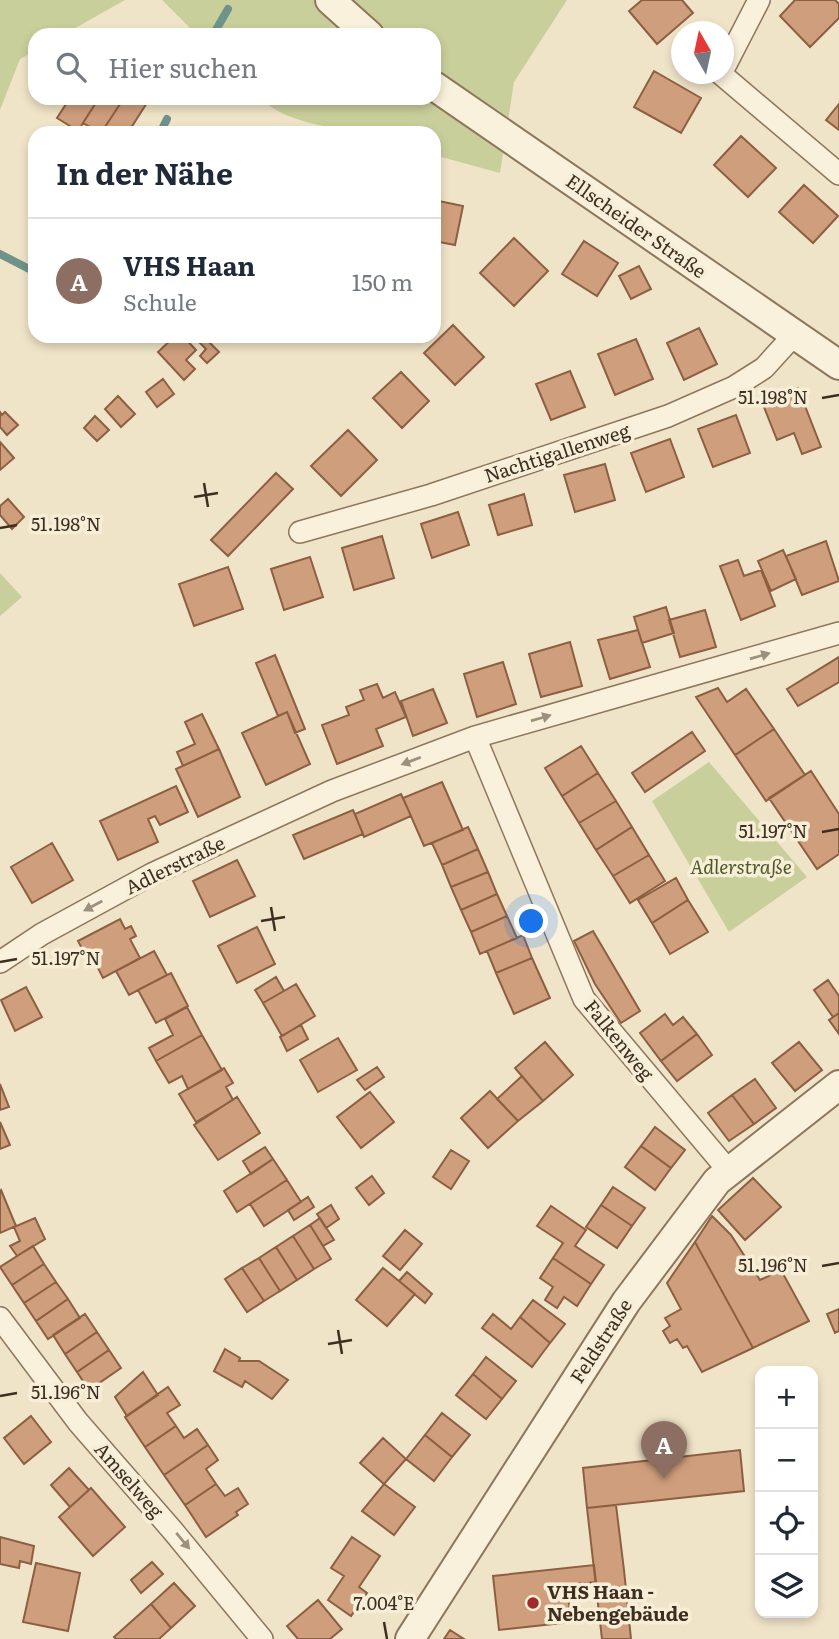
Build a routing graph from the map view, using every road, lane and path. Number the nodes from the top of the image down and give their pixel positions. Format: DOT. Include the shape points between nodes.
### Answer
graph roads {
  1 [pos="330,0"];
  2 [pos="759,0"];
  3 [pos="361,28"];
  4 [pos="734,47"];
  5 [pos="733,84"];
  6 [pos="441,91"];
  7 [pos="839,174"];
  8 [pos="794,335"];
  9 [pos="839,365"];
  10 [pos="300,532"];
  11 [pos="839,633"];
  12 [pos="475,737"];
  13 [pos="0,962"];
  14 [pos="839,1085"];
  15 [pos="728,1170"];
  16 [pos="0,1318"];
  17 [pos="262,1639"];
  18 [pos="410,1639"];
  1 -- 3 [label="street"];
  2 -- 4 [label="street"];
  5 -- 7 [label="street"];
  6 -- 8 [label="street, Ellscheider Straße"];
  8 -- 9 [label="street, Ellscheider Straße"];
  8 -- 10 [label="street, Nachtigallenweg" via="764,368 734,387 668,415 431,495"];
  12 -- 11 [label="street, Adlerstraße, one-way"];
  12 -- 13 [label="street, Adlerstraße, one-way" via="332,791 152,874 41,934"];
  12 -- 15 [label="street, Falkenweg" via="584,999"];
  14 -- 15 [label="street, Feldstraße"];
  15 -- 18 [label="street, Feldstraße" via="626,1302"];
  16 -- 17 [label="street, Amselweg, one-way" via="78,1422"];
}
